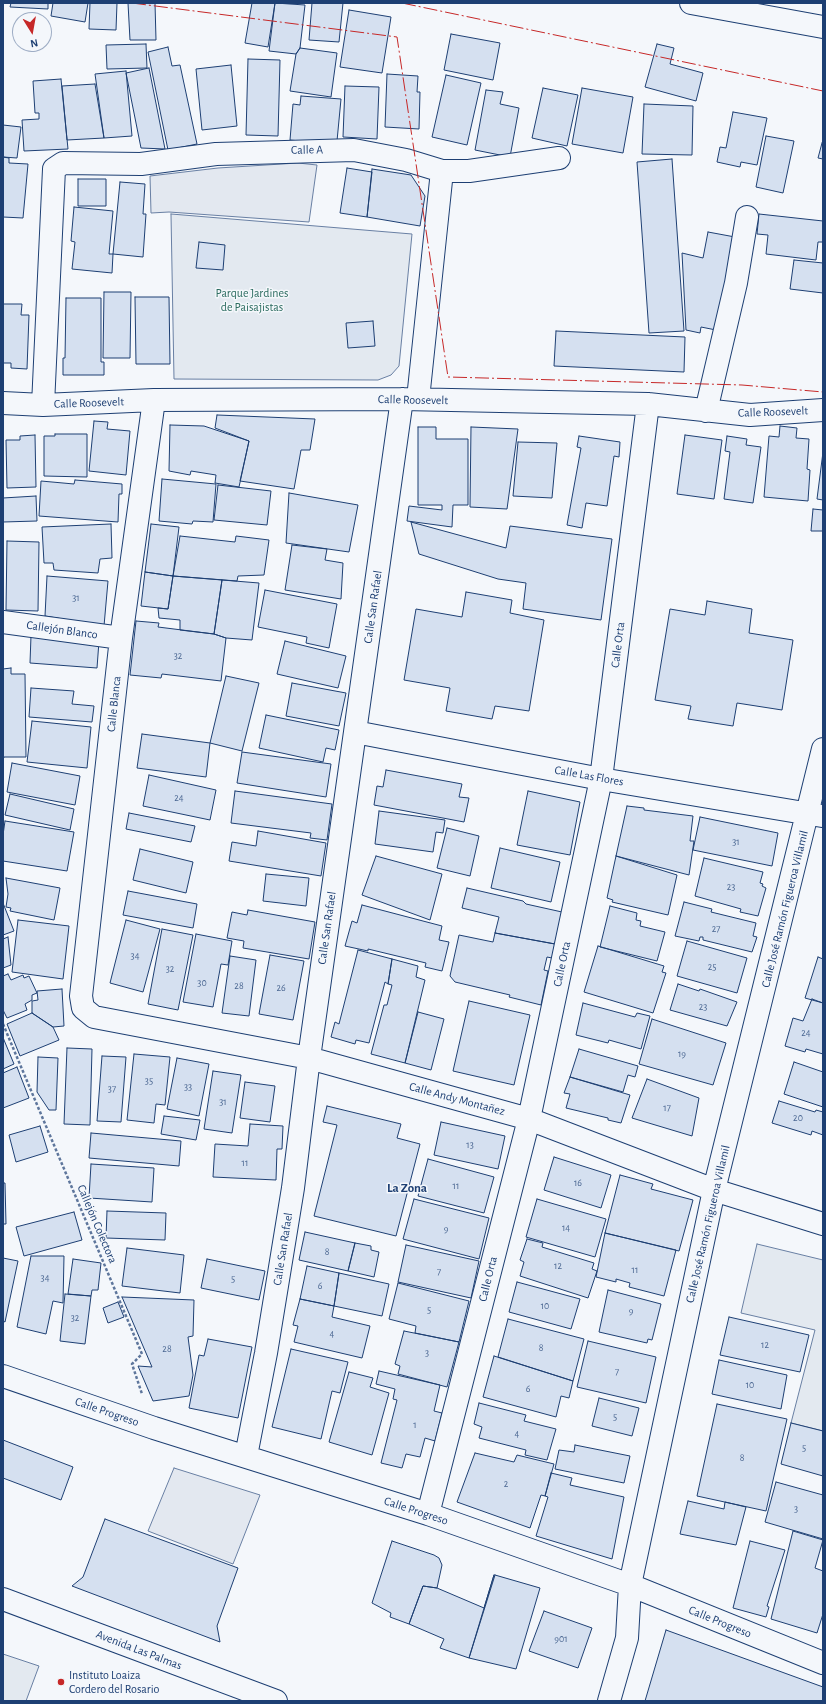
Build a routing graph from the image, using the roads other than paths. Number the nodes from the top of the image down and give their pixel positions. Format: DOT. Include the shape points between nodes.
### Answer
graph roads {
  1 [pos="691,3"];
  2 [pos="823,27"];
  3 [pos="559,158"];
  4 [pos="442,171"];
  5 [pos="747,217"];
  6 [pos="410,399"];
  7 [pos="154,400"];
  8 [pos="3,403"];
  9 [pos="648,404"];
  10 [pos="43,405"];
  11 [pos="823,410"];
  12 [pos="706,412"];
  13 [pos="3,622"];
  14 [pos="121,638"];
  15 [pos="355,732"];
  16 [pos="823,749"];
  17 [pos="602,779"];
  18 [pos="816,815"];
  19 [pos="83,1008"];
  20 [pos="309,1058"];
  21 [pos="529,1119"];
  22 [pos="714,1190"];
  23 [pos="823,1224"];
  24 [pos="3,1376"];
  25 [pos="246,1456"];
  26 [pos="428,1514"];
  27 [pos="630,1585"];
  28 [pos="3,1599"];
  29 [pos="823,1663"];
  30 [pos="276,1701"];
  31 [pos="609,1701"];
  1 -- 2 [label="main road"];
  3 -- 4 [label="main road, Calle A" via="469,171"];
  4 -- 6 [label="main road, Calle San Rafael"];
  4 -- 10 [label="main road, Calle A" via="406,160 354,150 216,154 141,164 63,163 54,169"];
  5 -- 12 [label="main road" via="736,283"];
  6 -- 7 [label="main road, Calle Roosevelt"];
  6 -- 9 [label="main road, Calle Roosevelt"];
  6 -- 15 [label="main road, Calle San Rafael"];
  7 -- 10 [label="main road, Calle Roosevelt"];
  7 -- 14 [label="main road, Calle Blanca"];
  8 -- 10 [label="main road, Calle Roosevelt"];
  9 -- 12 [label="main road, Calle Roosevelt"];
  9 -- 17 [label="main road, Calle Orta"];
  11 -- 12 [label="main road, Calle Roosevelt" via="750,415"];
  13 -- 14 [label="main road, Callejón Blanco"];
  14 -- 19 [label="main road, Calle Blanca" via="81,996"];
  15 -- 17 [label="main road, Calle Las Flores"];
  15 -- 20 [label="main road, Calle San Rafael"];
  16 -- 18 [label="main road, Calle José Ramón Figueroa Villamil"];
  17 -- 18 [label="main road, Calle Las Flores"];
  17 -- 21 [label="main road, Calle Orta"];
  18 -- 22 [label="main road, Calle José Ramón Figueroa Villamil"];
  19 -- 20 [label="main road, Calle Andy Montañez" via="94,1017"];
  20 -- 21 [label="main road, Calle Andy Montañez"];
  20 -- 25 [label="main road, Calle San Rafael" via="293,1188"];
  21 -- 22 [label="main road, Calle Andy Montañez"];
  21 -- 26 [label="main road, Calle Orta"];
  22 -- 23 [label="main road, Calle Andy Montañez"];
  22 -- 27 [label="main road, Calle José Ramón Figueroa Villamil"];
  24 -- 25 [label="main road, Calle Progreso" via="154,1428"];
  25 -- 26 [label="main road, Calle Progreso"];
  26 -- 27 [label="main road, Calle Progreso"];
  27 -- 29 [label="main road, Calle Progreso"];
  27 -- 31 [label="main road, Calle José Ramón Figueroa Villamil" via="627,1638"];
  28 -- 30 [label="main road, Avenida Las Palmas"];
}
